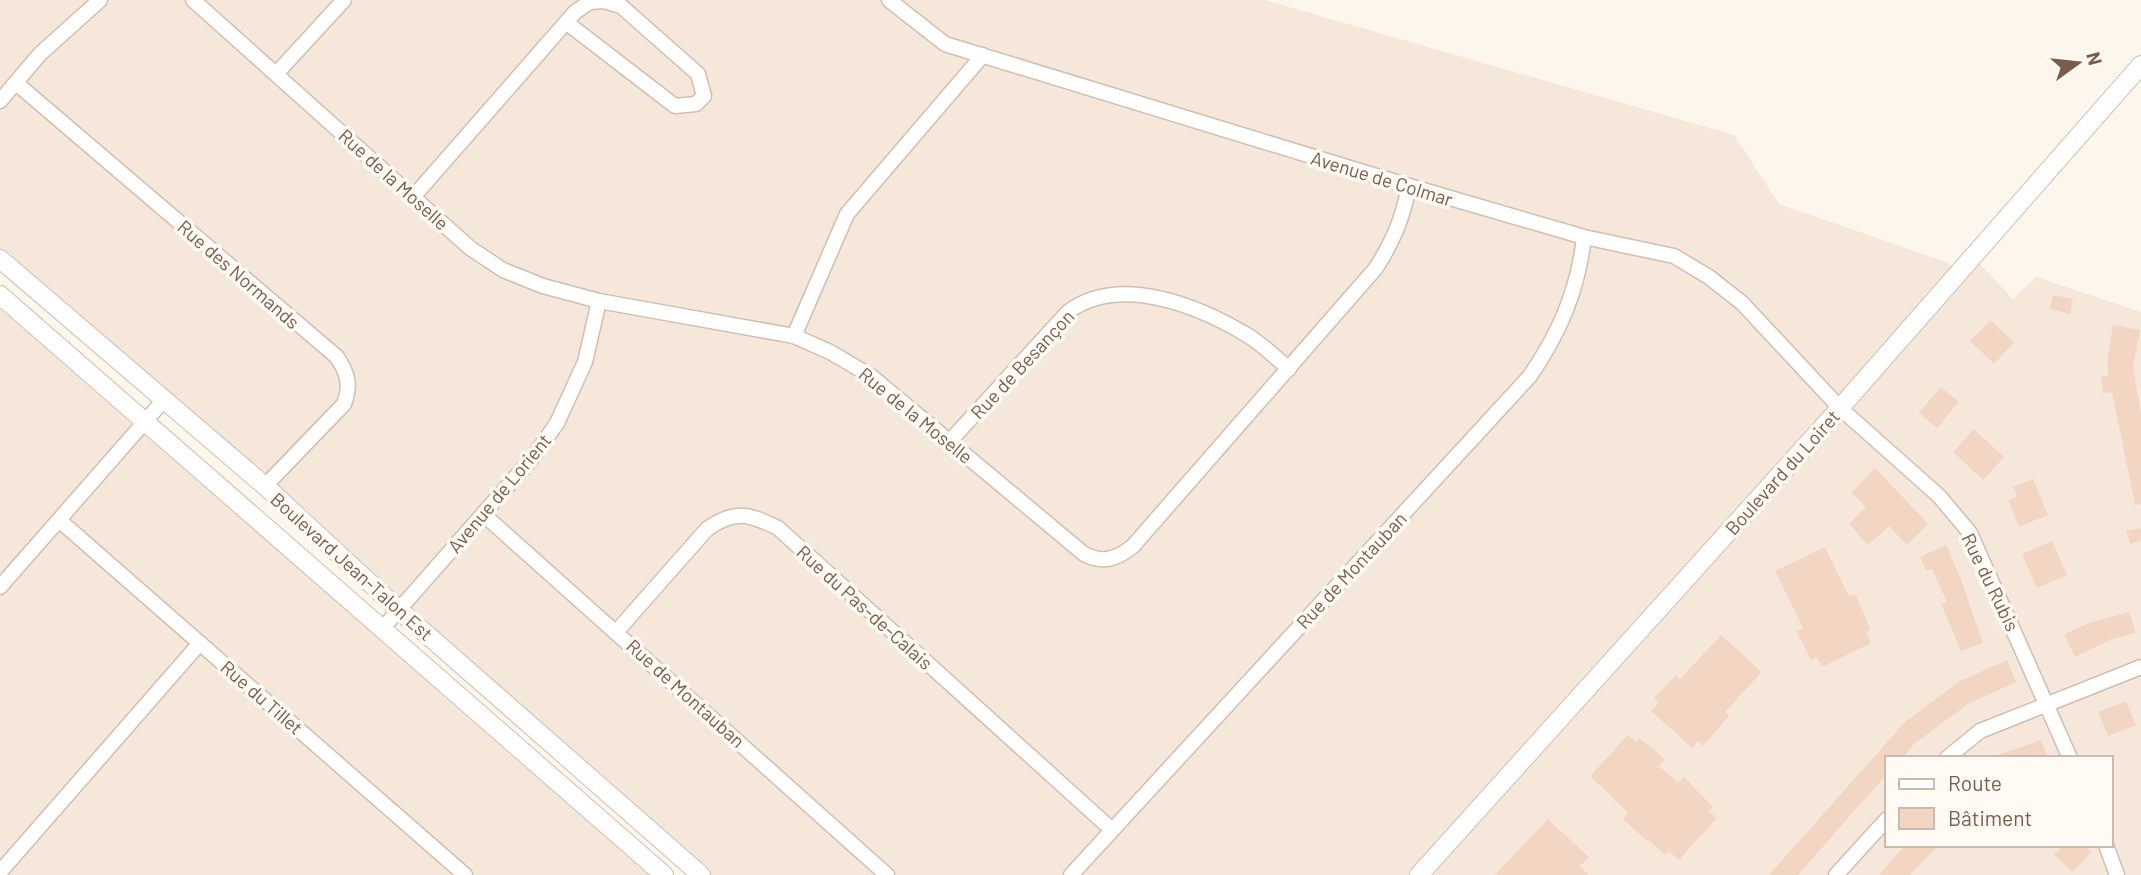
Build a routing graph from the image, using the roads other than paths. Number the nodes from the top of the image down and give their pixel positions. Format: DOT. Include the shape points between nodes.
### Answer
graph roads {
  1 [pos="100,0"];
  2 [pos="193,0"];
  3 [pos="344,0"];
  4 [pos="889,0"];
  5 [pos="567,23"];
  6 [pos="982,55"];
  7 [pos="2141,65"];
  8 [pos="276,74"];
  9 [pos="16,83"];
  10 [pos="0,101"];
  11 [pos="1409,186"];
  12 [pos="414,196"];
  13 [pos="1584,237"];
  14 [pos="0,259"];
  15 [pos="0,295"];
  16 [pos="599,300"];
  17 [pos="794,336"];
  18 [pos="1289,369"];
  19 [pos="163,401"];
  20 [pos="1840,408"];
  21 [pos="145,421"];
  22 [pos="950,441"];
  23 [pos="265,486"];
  24 [pos="483,514"];
  25 [pos="59,520"];
  26 [pos="0,587"];
  27 [pos="399,610"];
  28 [pos="383,629"];
  29 [pos="617,631"];
  30 [pos="200,643"];
  31 [pos="2141,667"];
  32 [pos="2049,704"];
  33 [pos="1950,756"];
  34 [pos="2069,756"];
  35 [pos="1885,821"];
  36 [pos="1111,830"];
  37 [pos="2107,847"];
  38 [pos="0,872"];
  39 [pos="465,875"];
  40 [pos="664,875"];
  41 [pos="701,875"];
  42 [pos="887,875"];
  43 [pos="1071,875"];
  44 [pos="1419,875"];
  45 [pos="1836,875"];
  46 [pos="2118,875"];
  1 -- 9 [label="street" via="40,54"];
  2 -- 8 [label="street, Rue de la Moselle"];
  3 -- 8 [label="street"];
  4 -- 6 [label="street, Avenue de Colmar" via="945,44"];
  5 -- 5 [label="street" via="590,2 621,6 698,74 704,96 696,104 675,106"];
  5 -- 12 [label="street"];
  6 -- 11 [label="street, Avenue de Colmar"];
  6 -- 17 [label="street" via="847,214"];
  7 -- 20 [label="street, Boulevard du Loiret"];
  8 -- 12 [label="street, Rue de la Moselle"];
  9 -- 10 [label="street"];
  9 -- 23 [label="street, Rue des Normands" via="337,357 348,391 344,404"];
  11 -- 13 [label="street, Avenue de Colmar"];
  11 -- 18 [label="street, Rue de la Moselle" via="1403,218 1376,268"];
  12 -- 16 [label="street, Rue de la Moselle" via="470,248 503,270 542,286"];
  13 -- 20 [label="street, Avenue de Colmar" via="1674,256 1709,277 1742,303"];
  13 -- 36 [label="street, Rue de Montauban" via="1571,299 1553,341 1530,376"];
  14 -- 19 [label="street, Boulevard Jean-Talon Est"];
  15 -- 21 [label="street, Boulevard Jean-Talon Est"];
  16 -- 17 [label="street, Rue de la Moselle"];
  16 -- 24 [label="street, Avenue de Lorient" via="585,362 568,401 534,456"];
  17 -- 22 [label="street, Rue de la Moselle" via="871,376"];
  18 -- 22 [label="street, Rue de Besançon" via="1249,336 1214,317 1165,301 1121,293 1101,295 1068,312"];
  18 -- 22 [label="street, Rue de la Moselle" via="1133,546 1106,561 1084,554"];
  19 -- 21 [label="street"];
  19 -- 23 [label="street, Boulevard Jean-Talon Est"];
  20 -- 32 [label="street, Rue du Rubis" via="1939,496 1970,533"];
  20 -- 44 [label="street, Boulevard du Loiret"];
  21 -- 25 [label="street"];
  21 -- 28 [label="street, Boulevard Jean-Talon Est"];
  23 -- 27 [label="street, Boulevard Jean-Talon Est"];
  24 -- 27 [label="street, Avenue de Lorient"];
  24 -- 29 [label="street, Rue de Montauban"];
  25 -- 26 [label="street"];
  25 -- 30 [label="street, Rue du Tillet"];
  27 -- 28 [label="street, Avenue de Lorient"];
  27 -- 41 [label="street, Boulevard Jean-Talon Est"];
  28 -- 40 [label="street, Boulevard Jean-Talon Est"];
  29 -- 36 [label="street, Rue du Pas-de-Calais" via="707,528 722,518 755,517 778,528"];
  29 -- 42 [label="street, Rue de Montauban"];
  30 -- 38 [label="street"];
  30 -- 39 [label="street, Rue du Tillet"];
  31 -- 32 [label="street"];
  32 -- 33 [label="street" via="1980,732"];
  32 -- 34 [label="street, Rue du Rubis"];
  35 -- 45 [label="street"];
  36 -- 43 [label="street, Rue de Montauban"];
  37 -- 46 [label="street"];
}
